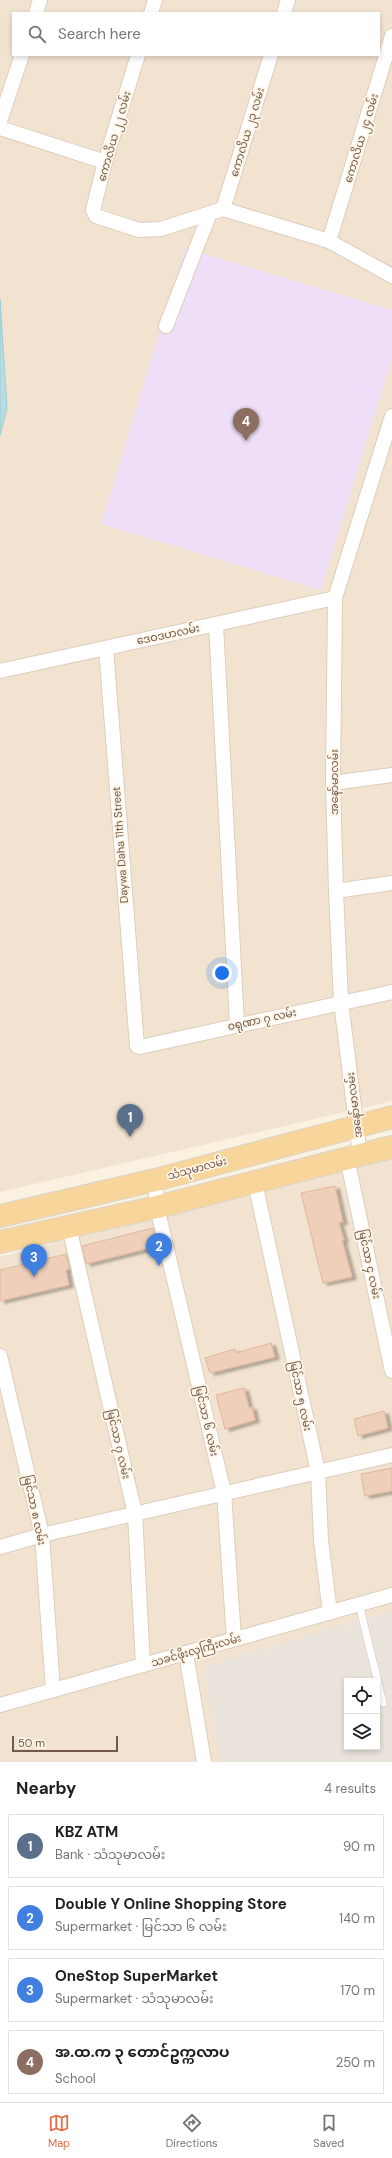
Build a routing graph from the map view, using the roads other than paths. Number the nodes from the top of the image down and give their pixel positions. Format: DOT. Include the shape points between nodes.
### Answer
graph roads {
  1 [pos="40,0"];
  2 [pos="155,0"];
  3 [pos="288,0"];
  4 [pos="36,12"];
  5 [pos="151,12"];
  6 [pos="284,12"];
  7 [pos="392,36"];
  8 [pos="22,56"];
  9 [pos="138,56"];
  10 [pos="271,56"];
  11 [pos="0,122"];
  12 [pos="0,128"];
  13 [pos="105,162"];
  14 [pos="217,211"];
  15 [pos="329,241"];
  16 [pos="392,276"];
  17 [pos="166,326"];
  18 [pos="392,416"];
  19 [pos="335,598"];
  20 [pos="216,624"];
  21 [pos="106,648"];
  22 [pos="0,671"];
  23 [pos="392,775"];
  24 [pos="333,783"];
  25 [pos="392,883"];
  26 [pos="336,891"];
  27 [pos="392,992"];
  28 [pos="342,1002"];
  29 [pos="237,1025"];
  30 [pos="135,1043"];
  31 [pos="392,1117"];
  32 [pos="356,1126"];
  33 [pos="392,1148"];
  34 [pos="354,1157"];
  35 [pos="155,1180"];
  36 [pos="255,1183"];
  37 [pos="157,1207"];
  38 [pos="0,1216"];
  39 [pos="69,1227"];
  40 [pos="0,1242"];
  41 [pos="0,1356"];
  42 [pos="392,1371"];
  43 [pos="392,1455"];
  44 [pos="318,1472"];
  45 [pos="224,1494"];
  46 [pos="135,1514"];
  47 [pos="42,1535"];
  48 [pos="0,1546"];
  49 [pos="392,1595"];
  50 [pos="359,1604"];
  51 [pos="330,1612"];
  52 [pos="234,1639"];
  53 [pos="186,1653"];
  54 [pos="143,1665"];
  55 [pos="54,1690"];
  56 [pos="383,1703"];
  57 [pos="0,1705"];
  58 [pos="204,1762"];
  1 -- 4 [label="street"];
  2 -- 5 [label="street"];
  3 -- 6 [label="street"];
  7 -- 15 [label="street, ကောလိယ ၂၄ လမ်း"];
  8 -- 11 [label="street"];
  9 -- 13 [label="street, ကောလိယ ၂၂ လမ်း"];
  10 -- 14 [label="street, ကောလိယ ၂၃ လမ်း"];
  12 -- 13 [label="street"];
  13 -- 14 [label="street, ကောလိယ ၂၂ လမ်း" via="93,210 96,216 139,230 161,229"];
  14 -- 15 [label="street"];
  14 -- 17 [label="street, ကောလိယ ၂၃ လမ်း"];
  15 -- 16 [label="street"];
  18 -- 19 [label="street, အနော်မာလမ်း"];
  19 -- 20 [label="street, ဒေဝဒဟလမ်း"];
  19 -- 24 [label="street, အနော်မာလမ်း"];
  20 -- 21 [label="street, ဒေဝဒဟလမ်း"];
  20 -- 29 [label="street"];
  21 -- 22 [label="street, ဒေဝဒဟလမ်း"];
  21 -- 30 [label="street, Daywa Daha 11th Street"];
  23 -- 24 [label="street"];
  24 -- 26 [label="street, အနော်မာလမ်း"];
  25 -- 26 [label="street"];
  26 -- 28 [label="street, အနော်မာလမ်း"];
  27 -- 28 [label="street, ၀ရုဏာ ၇ လမ်း"];
  28 -- 29 [label="street, ၀ရုဏာ ၇ လမ်း"];
  28 -- 32 [label="street, အနော်မာလမ်း"];
  29 -- 30 [label="street, ၀ရုဏာ ၇ လမ်း" via="140,1047"];
  31 -- 32 [label="main road, သံသုမာလမ်း"];
  32 -- 34 [label="street, အနော်မာလမ်း"];
  32 -- 35 [label="main road, သံသုမာလမ်း"];
  33 -- 34 [label="main road"];
  34 -- 36 [label="main road"];
  34 -- 42 [label="street, မြင်သာ ၄ လမ်း"];
  35 -- 37 [label="street, မြင်သာ ၆ လမ်း"];
  35 -- 38 [label="main road, သံသုမာလမ်း"];
  36 -- 37 [label="main road"];
  36 -- 44 [label="street, မြင်သာ ၅ လမ်း"];
  37 -- 39 [label="main road"];
  37 -- 45 [label="street, မြင်သာ ၆ လမ်း"];
  39 -- 40 [label="main road"];
  39 -- 46 [label="street, မြင်သာ ၇ လမ်း"];
  41 -- 47 [label="street, မြင်သာ ၈ လမ်း"];
  43 -- 44 [label="street"];
  44 -- 45 [label="street"];
  44 -- 51 [label="street, မြင်သာ ၅ လမ်း" via="320,1540"];
  45 -- 46 [label="street"];
  45 -- 52 [label="street, မြင်သာ ၆ လမ်း"];
  46 -- 47 [label="street"];
  46 -- 54 [label="street, မြင်သာ ၇ လမ်း"];
  47 -- 48 [label="street"];
  47 -- 55 [label="street, မြင်သာ ၈ လမ်း"];
  49 -- 50 [label="street, သခင်ဖိုးလှကြီးလမ်း"];
  50 -- 51 [label="street, သခင်ဖိုးလှကြီးလမ်း"];
  50 -- 56 [label="lane"];
  51 -- 52 [label="street, သခင်ဖိုးလှကြီးလမ်း"];
  52 -- 53 [label="street, သခင်ဖိုးလှကြီးလမ်း"];
  53 -- 54 [label="street, သခင်ဖိုးလှကြီးလမ်း"];
  53 -- 58 [label="street"];
  54 -- 55 [label="street, သခင်ဖိုးလှကြီးလမ်း"];
  55 -- 57 [label="street, သခင်ဖိုးလှကြီးလမ်း"];
}
